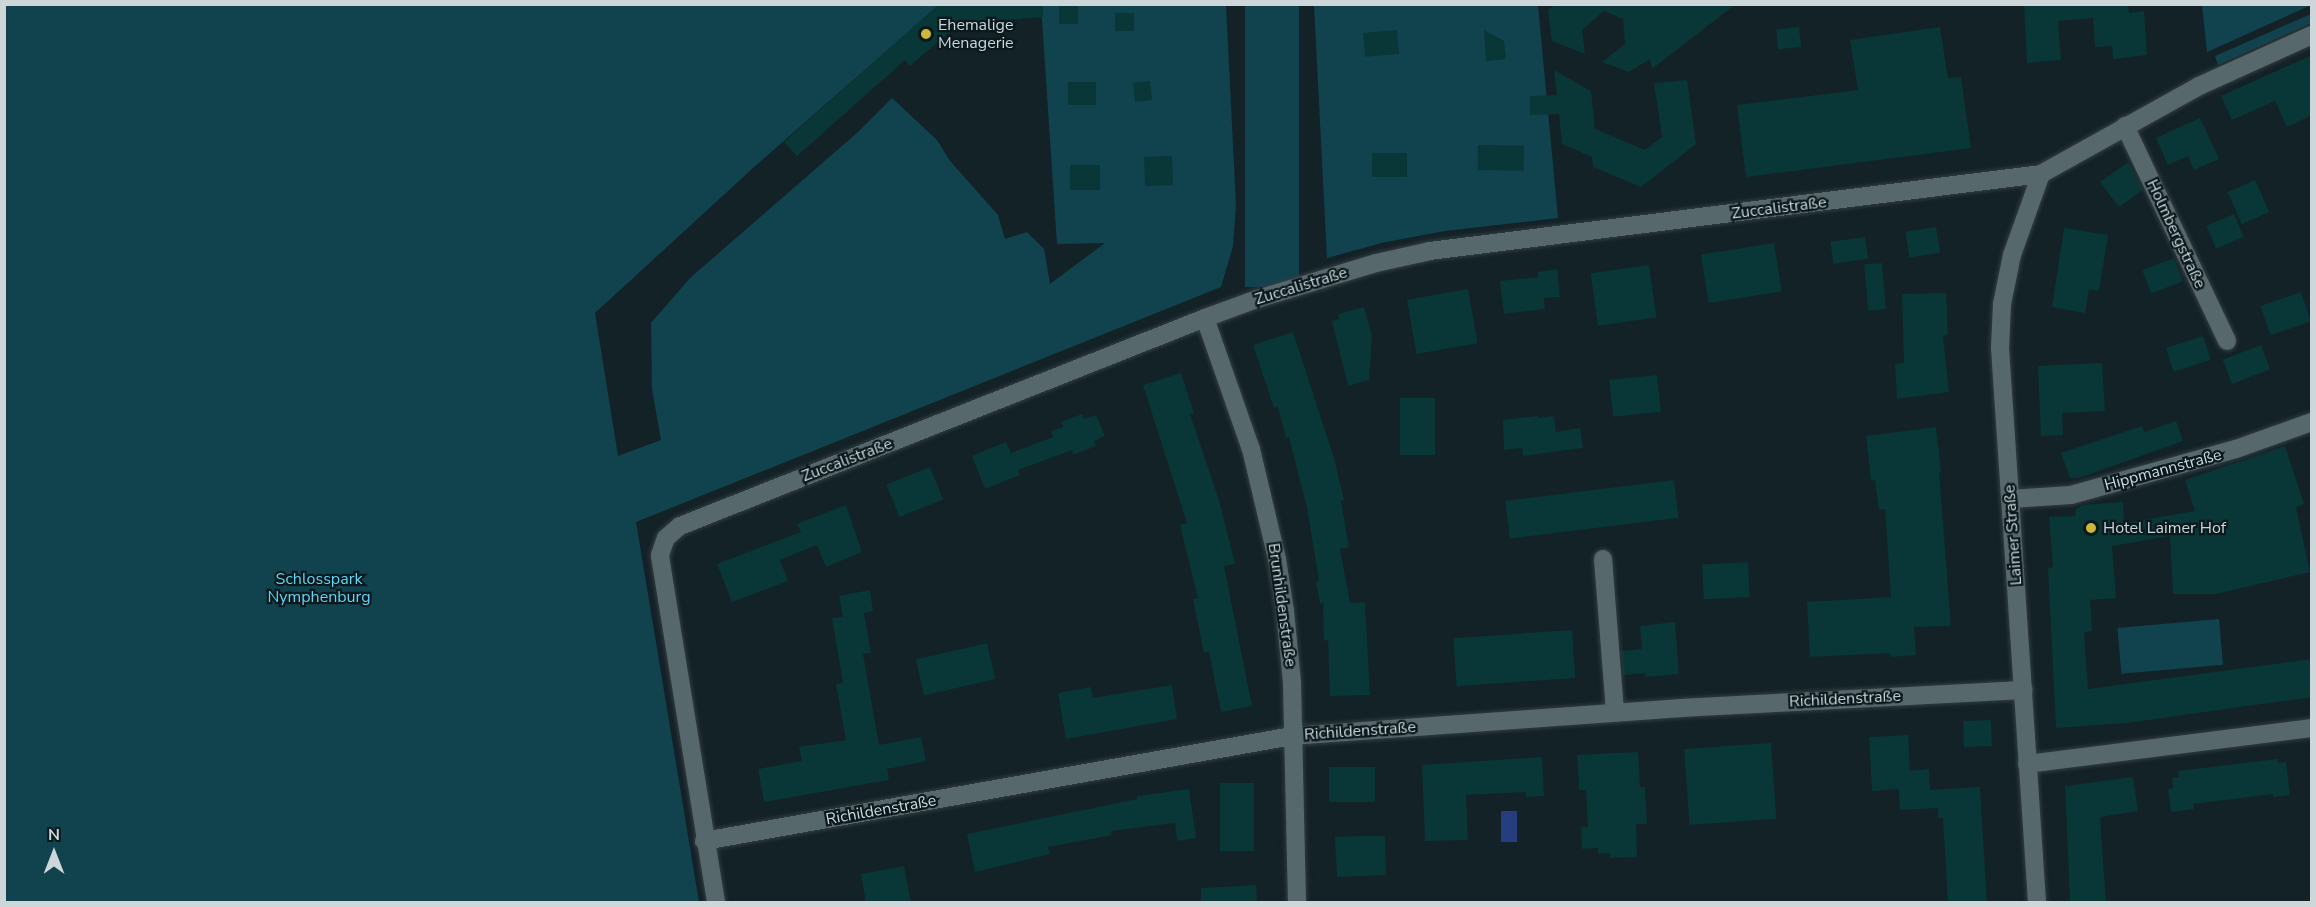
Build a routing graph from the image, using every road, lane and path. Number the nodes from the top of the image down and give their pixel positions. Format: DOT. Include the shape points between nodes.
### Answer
graph roads {
  1 [pos="2312,35"];
  2 [pos="2125,126"];
  3 [pos="2041,174"];
  4 [pos="1206,318"];
  5 [pos="2227,341"];
  6 [pos="2312,422"];
  7 [pos="2010,499"];
  8 [pos="1603,559"];
  9 [pos="2024,690"];
  10 [pos="1615,713"];
  11 [pos="2312,728"];
  12 [pos="1292,736"];
  13 [pos="2028,764"];
  14 [pos="704,841"];
  15 [pos="716,903"];
  16 [pos="1297,903"];
  17 [pos="2037,903"];
  1 -- 2 [label="street, Zuccalistraße" via="2199,86"];
  2 -- 3 [label="street, Zuccalistraße"];
  2 -- 5 [label="street, Holmbergstraße"];
  3 -- 4 [label="street, Zuccalistraße" via="1430,251 1376,263"];
  3 -- 7 [label="street, Laimer Straße" via="2012,255 2002,304 2000,348"];
  4 -- 12 [label="street, Brunhildenstraße" via="1251,449 1277,559 1286,611"];
  4 -- 14 [label="street, Zuccalistraße" via="680,526 666,538 660,555"];
  6 -- 7 [label="street, Hippmannstraße" via="2236,450 2070,495"];
  7 -- 9 [label="street, Laimer Straße"];
  8 -- 10 [label="street"];
  9 -- 10 [label="street, Richildenstraße"];
  9 -- 13 [label="street, Laimer Straße"];
  10 -- 12 [label="street, Richildenstraße"];
  11 -- 13 [label="street"];
  12 -- 14 [label="street, Richildenstraße"];
  12 -- 16 [label="street, Brunhildenstraße"];
  13 -- 17 [label="street, Laimer Straße"];
  14 -- 15 [label="street, Zuccalistraße"];
}
